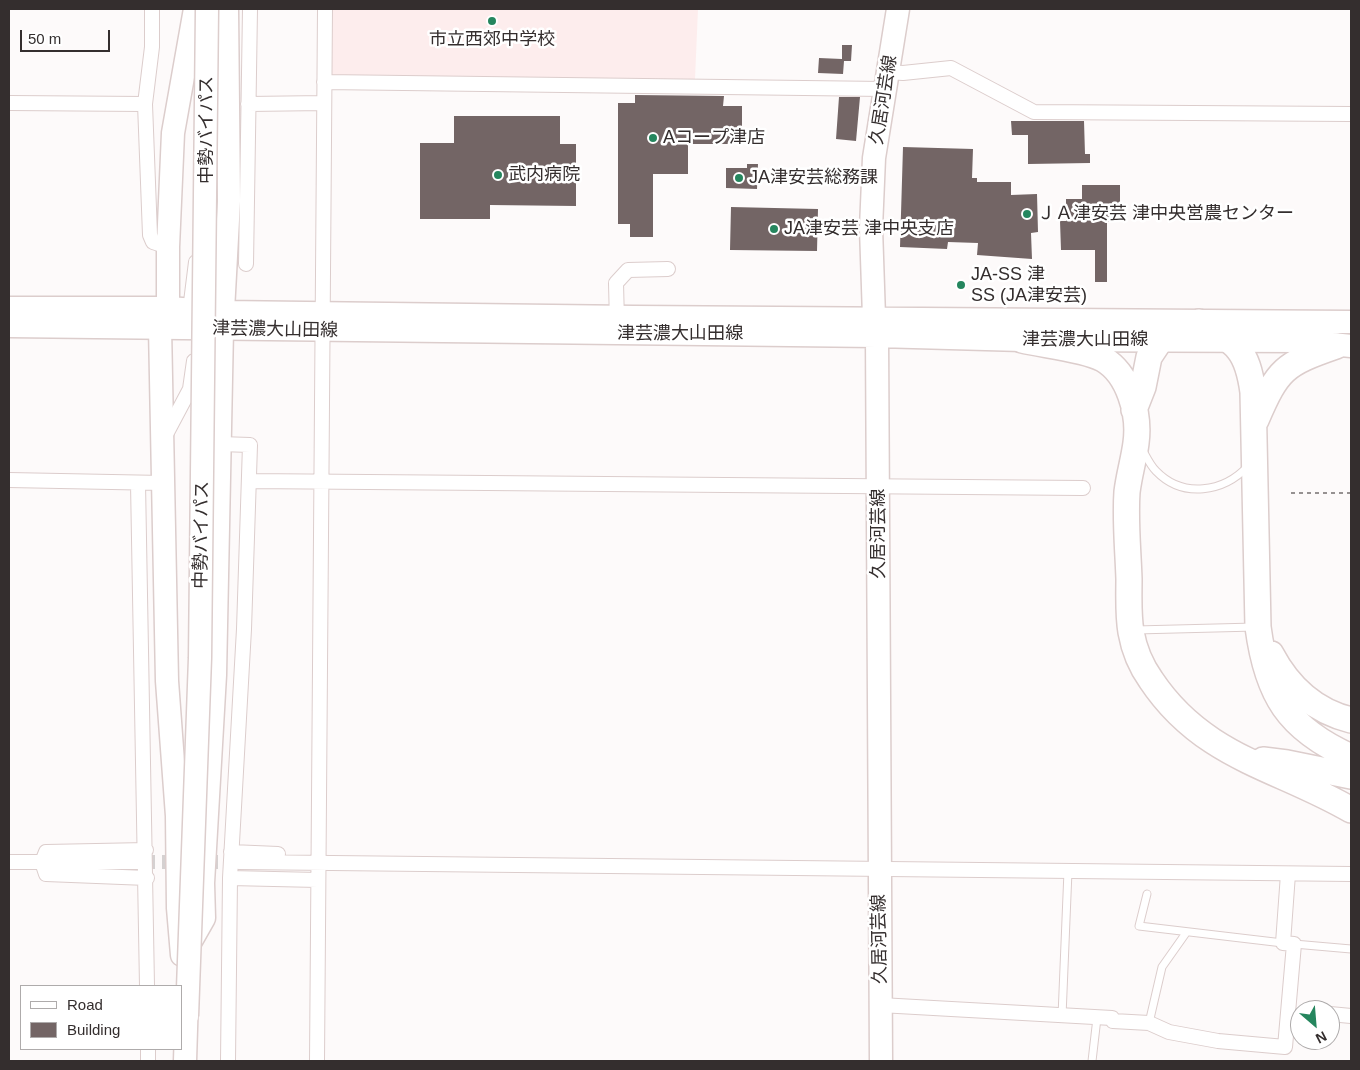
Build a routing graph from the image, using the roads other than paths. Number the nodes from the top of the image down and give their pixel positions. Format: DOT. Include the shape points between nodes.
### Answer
graph roads {
  1 [pos="152,9"];
  2 [pos="195,9"];
  3 [pos="207,9"];
  4 [pos="227,9"];
  5 [pos="250,9"];
  6 [pos="325,9"];
  7 [pos="898,9"];
  8 [pos="250,56"];
  9 [pos="227,57"];
  10 [pos="886,80"];
  11 [pos="324,82"];
  12 [pos="9,103"];
  13 [pos="324,103"];
  14 [pos="145,104"];
  15 [pos="248,104"];
  16 [pos="1351,114"];
  17 [pos="229,201"];
  18 [pos="168,246"];
  19 [pos="246,264"];
  20 [pos="668,269"];
  21 [pos="9,308"];
  22 [pos="220,317"];
  23 [pos="179,321"];
  24 [pos="322,321"];
  25 [pos="1199,322"];
  26 [pos="1351,322"];
  27 [pos="617,325"];
  28 [pos="9,326"];
  29 [pos="876,326"];
  30 [pos="1022,340"];
  31 [pos="1161,340"];
  32 [pos="1232,341"];
  33 [pos="1343,346"];
  34 [pos="1134,410"];
  35 [pos="1254,425"];
  36 [pos="162,440"];
  37 [pos="1136,441"];
  38 [pos="220,444"];
  39 [pos="1254,460"];
  40 [pos="9,480"];
  41 [pos="249,481"];
  42 [pos="138,482"];
  43 [pos="321,482"];
  44 [pos="162,483"];
  45 [pos="879,486"];
  46 [pos="1083,488"];
  47 [pos="1258,627"];
  48 [pos="1130,630"];
  49 [pos="1351,720"];
  50 [pos="1351,757"];
  51 [pos="1240,758"];
  52 [pos="1351,776"];
  53 [pos="1351,810"];
  54 [pos="144,856"];
  55 [pos="235,857"];
  56 [pos="319,859"];
  57 [pos="9,862"];
  58 [pos="42,862"];
  59 [pos="879,869"];
  60 [pos="1068,871"];
  61 [pos="1288,874"];
  62 [pos="1351,874"];
  63 [pos="147,878"];
  64 [pos="230,878"];
  65 [pos="318,880"];
  66 [pos="1146,894"];
  67 [pos="1186,933"];
  68 [pos="1288,944"];
  69 [pos="1351,949"];
  70 [pos="147,985"];
  71 [pos="1293,1000"];
  72 [pos="880,1005"];
  73 [pos="187,1016"];
  74 [pos="1062,1016"];
  75 [pos="1097,1018"];
  76 [pos="1149,1022"];
  77 [pos="1290,1027"];
  78 [pos="185,1061"];
  79 [pos="228,1061"];
  80 [pos="317,1061"];
  81 [pos="881,1061"];
  82 [pos="1092,1061"];
  1 -- 14 [label="street" via="152,47"];
  2 -- 18 [label="main road" via="173,133"];
  3 -- 73 [label="main road, 中勢バイパス, bridge" via="200,658"];
  4 -- 9 [label="main road"];
  5 -- 8 [label="street"];
  6 -- 11 [label="street"];
  7 -- 10 [label="main road, 久居河芸線"];
  8 -- 9 [label="street"];
  8 -- 15 [label="street"];
  9 -- 17 [label="main road"];
  10 -- 11 [label="street"];
  10 -- 16 [label="street" via="903,73 951,68 1034,112"];
  10 -- 29 [label="main road, 久居河芸線" via="872,192"];
  11 -- 13 [label="street"];
  12 -- 14 [label="street"];
  13 -- 15 [label="street"];
  13 -- 24 [label="street"];
  14 -- 18 [label="street" via="150,235 153,242"];
  15 -- 19 [label="street"];
  17 -- 22 [label="main road"];
  17 -- 23 [label="street" via="216,214 194,266"];
  18 -- 23 [label="main road"];
  20 -- 27 [label="street" via="628,270 616,283"];
  21 -- 23 [label="main road, 津芸濃大山田線"];
  22 -- 23 [label="main road, 津芸濃大山田線"];
  22 -- 24 [label="main road, 津芸濃大山田線"];
  22 -- 38 [label="main road"];
  23 -- 28 [label="main road, 津芸濃大山田線"];
  23 -- 36 [label="main road"];
  23 -- 36 [label="street" via="190,389"];
  24 -- 27 [label="main road, 津芸濃大山田線"];
  24 -- 43 [label="street"];
  25 -- 26 [label="main road, 津芸濃大山田線"];
  25 -- 29 [label="main road, 津芸濃大山田線"];
  25 -- 31 [label="highway"];
  25 -- 32 [label="highway"];
  27 -- 29 [label="main road, 津芸濃大山田線"];
  29 -- 30 [label="main road, 津芸濃大山田線"];
  29 -- 45 [label="main road, 久居河芸線"];
  30 -- 31 [label="main road, 津芸濃大山田線"];
  30 -- 34 [label="highway" via="1102,359 1127,386"];
  31 -- 32 [label="main road, 津芸濃大山田線"];
  31 -- 34 [label="highway" via="1149,357"];
  32 -- 33 [label="main road, 津芸濃大山田線" via="1304,341"];
  32 -- 35 [label="highway" via="1244,354 1250,373"];
  33 -- 35 [label="highway" via="1300,359 1285,368 1268,393"];
  34 -- 37 [label="highway"];
  35 -- 39 [label="highway"];
  36 -- 44 [label="main road"];
  37 -- 39 [label="lane" via="1156,471 1178,487 1211,490 1236,479"];
  37 -- 48 [label="highway" via="1128,491"];
  38 -- 41 [label="street" via="250,444"];
  38 -- 73 [label="main road" via="215,674 202,883 204,918 187,948"];
  39 -- 47 [label="highway"];
  40 -- 42 [label="street"];
  41 -- 43 [label="street"];
  41 -- 55 [label="street"];
  42 -- 44 [label="street"];
  42 -- 54 [label="street"];
  43 -- 45 [label="street"];
  43 -- 56 [label="street"];
  44 -- 73 [label="main road" via="167,681 178,816 178,908"];
  45 -- 46 [label="street"];
  45 -- 59 [label="main road, 久居河芸線"];
  47 -- 48 [label="lane"];
  47 -- 49 [label="highway" via="1276,664 1297,692 1322,710"];
  47 -- 50 [label="highway" via="1266,673 1284,708 1314,737"];
  48 -- 51 [label="highway" via="1151,681 1176,712 1210,741"];
  51 -- 52 [label="highway" via="1288,763"];
  51 -- 53 [label="highway"];
  54 -- 58 [label="street"];
  54 -- 63 [label="street"];
  55 -- 56 [label="street"];
  55 -- 64 [label="street"];
  56 -- 59 [label="street"];
  56 -- 65 [label="street"];
  57 -- 58 [label="street"];
  58 -- 63 [label="street" via="46,874"];
  59 -- 60 [label="street"];
  59 -- 72 [label="main road, 久居河芸線"];
  60 -- 61 [label="street"];
  60 -- 74 [label="lane"];
  61 -- 62 [label="street"];
  61 -- 68 [label="street"];
  63 -- 70 [label="street"];
  64 -- 65 [label="street"];
  64 -- 79 [label="street"];
  65 -- 80 [label="street"];
  66 -- 67 [label="lane" via="1139,926"];
  67 -- 68 [label="lane"];
  67 -- 76 [label="lane" via="1162,967"];
  68 -- 69 [label="lane"];
  68 -- 71 [label="street"];
  72 -- 74 [label="street"];
  72 -- 81 [label="main road, 久居河芸線"];
  73 -- 78 [label="main road, 中勢バイパス"];
  74 -- 75 [label="street"];
  75 -- 76 [label="street"];
  75 -- 82 [label="lane"];
  76 -- 77 [label="street" via="1169,1032 1285,1047"];
}
